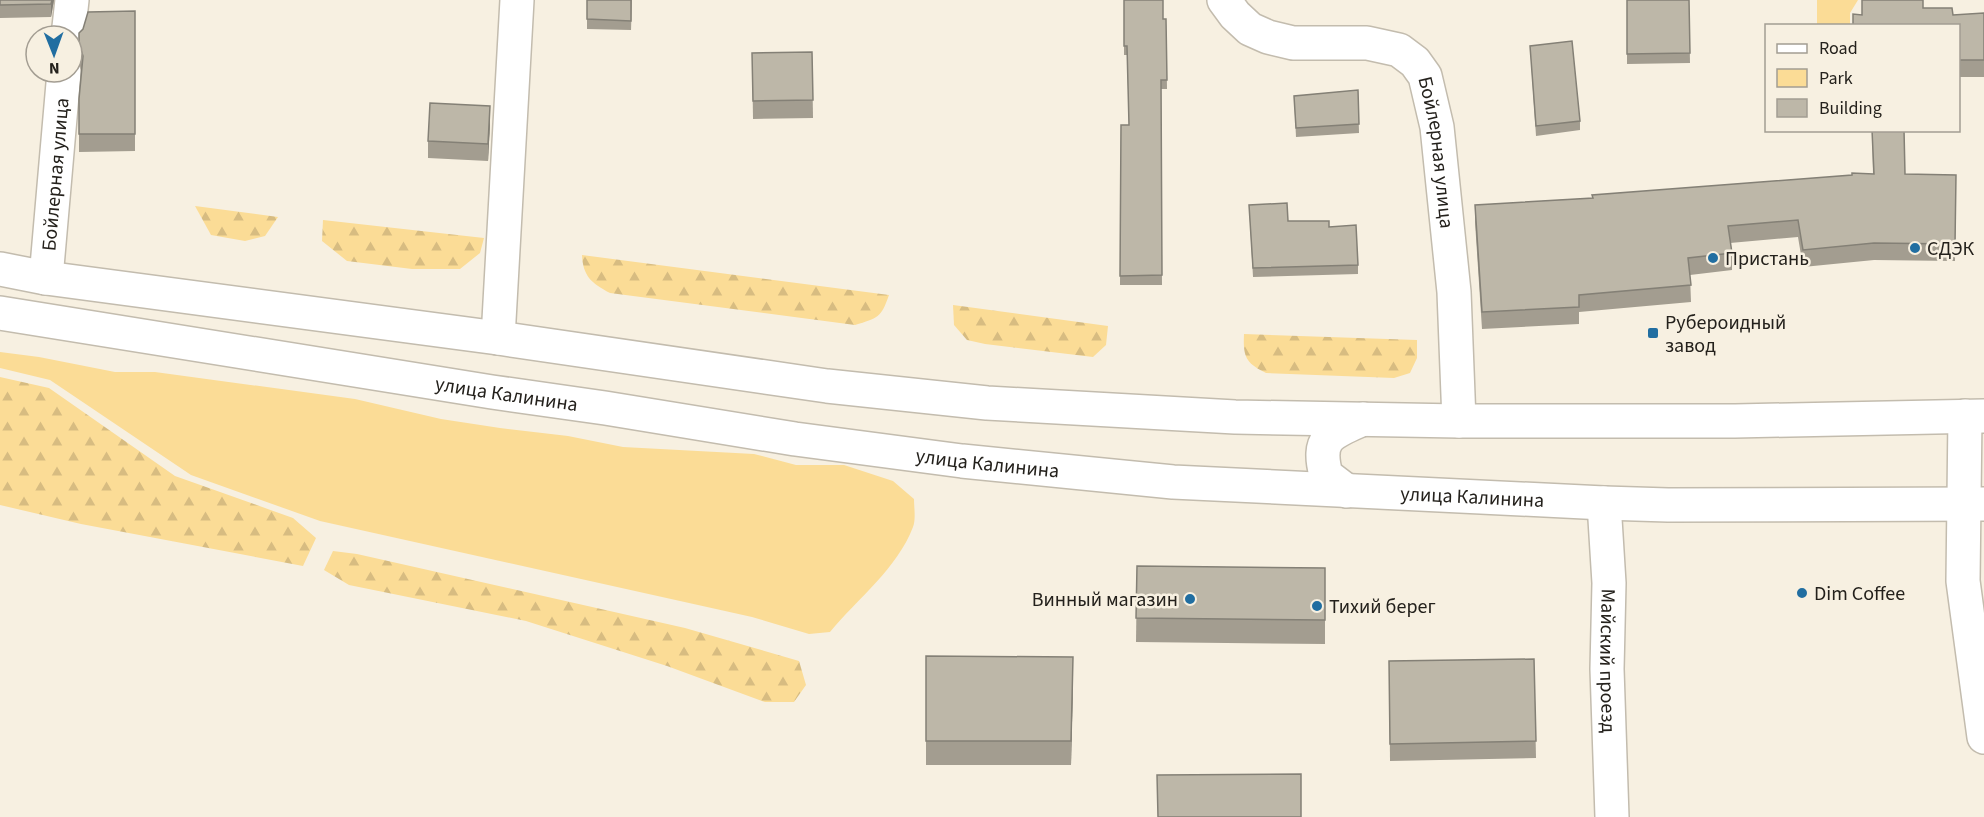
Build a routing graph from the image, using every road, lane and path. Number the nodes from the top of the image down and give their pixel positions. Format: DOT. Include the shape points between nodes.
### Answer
graph roads {
  1 [pos="72,0"];
  2 [pos="517,0"];
  3 [pos="1224,0"];
  4 [pos="69,24"];
  5 [pos="63,84"];
  6 [pos="0,269"];
  7 [pos="46,278"];
  8 [pos="0,313"];
  9 [pos="498,338"];
  10 [pos="1974,416"];
  11 [pos="1365,419"];
  12 [pos="1459,421"];
  13 [pos="1347,491"];
  14 [pos="1604,503"];
  15 [pos="1975,505"];
  16 [pos="1984,737"];
  17 [pos="1612,817"];
  1 -- 4 [label="main road"];
  2 -- 9 [label="main road"];
  3 -- 12 [label="main road, Бойлерная улица" via="1250,29 1268,37 1293,43 1367,43 1399,50 1425,76 1437,127 1454,292"];
  5 -- 7 [label="main road, Бойлерная улица"];
  6 -- 7 [label="main road"];
  7 -- 9 [label="main road"];
  8 -- 13 [label="main road, улица Калинина" via="795,439 1173,482"];
  9 -- 11 [label="main road" via="827,386 987,403 1235,417"];
  10 -- 12 [label="main road"];
  10 -- 15 [label="main road"];
  11 -- 12 [label="main road"];
  11 -- 13 [label="main road" via="1335,431 1324,444 1326,476"];
  13 -- 14 [label="main road, улица Калинина"];
  14 -- 15 [label="main road, улица Калинина"];
  14 -- 17 [label="main road, Майский проезд"];
  15 -- 16 [label="main road" via="1963,581"];
}
